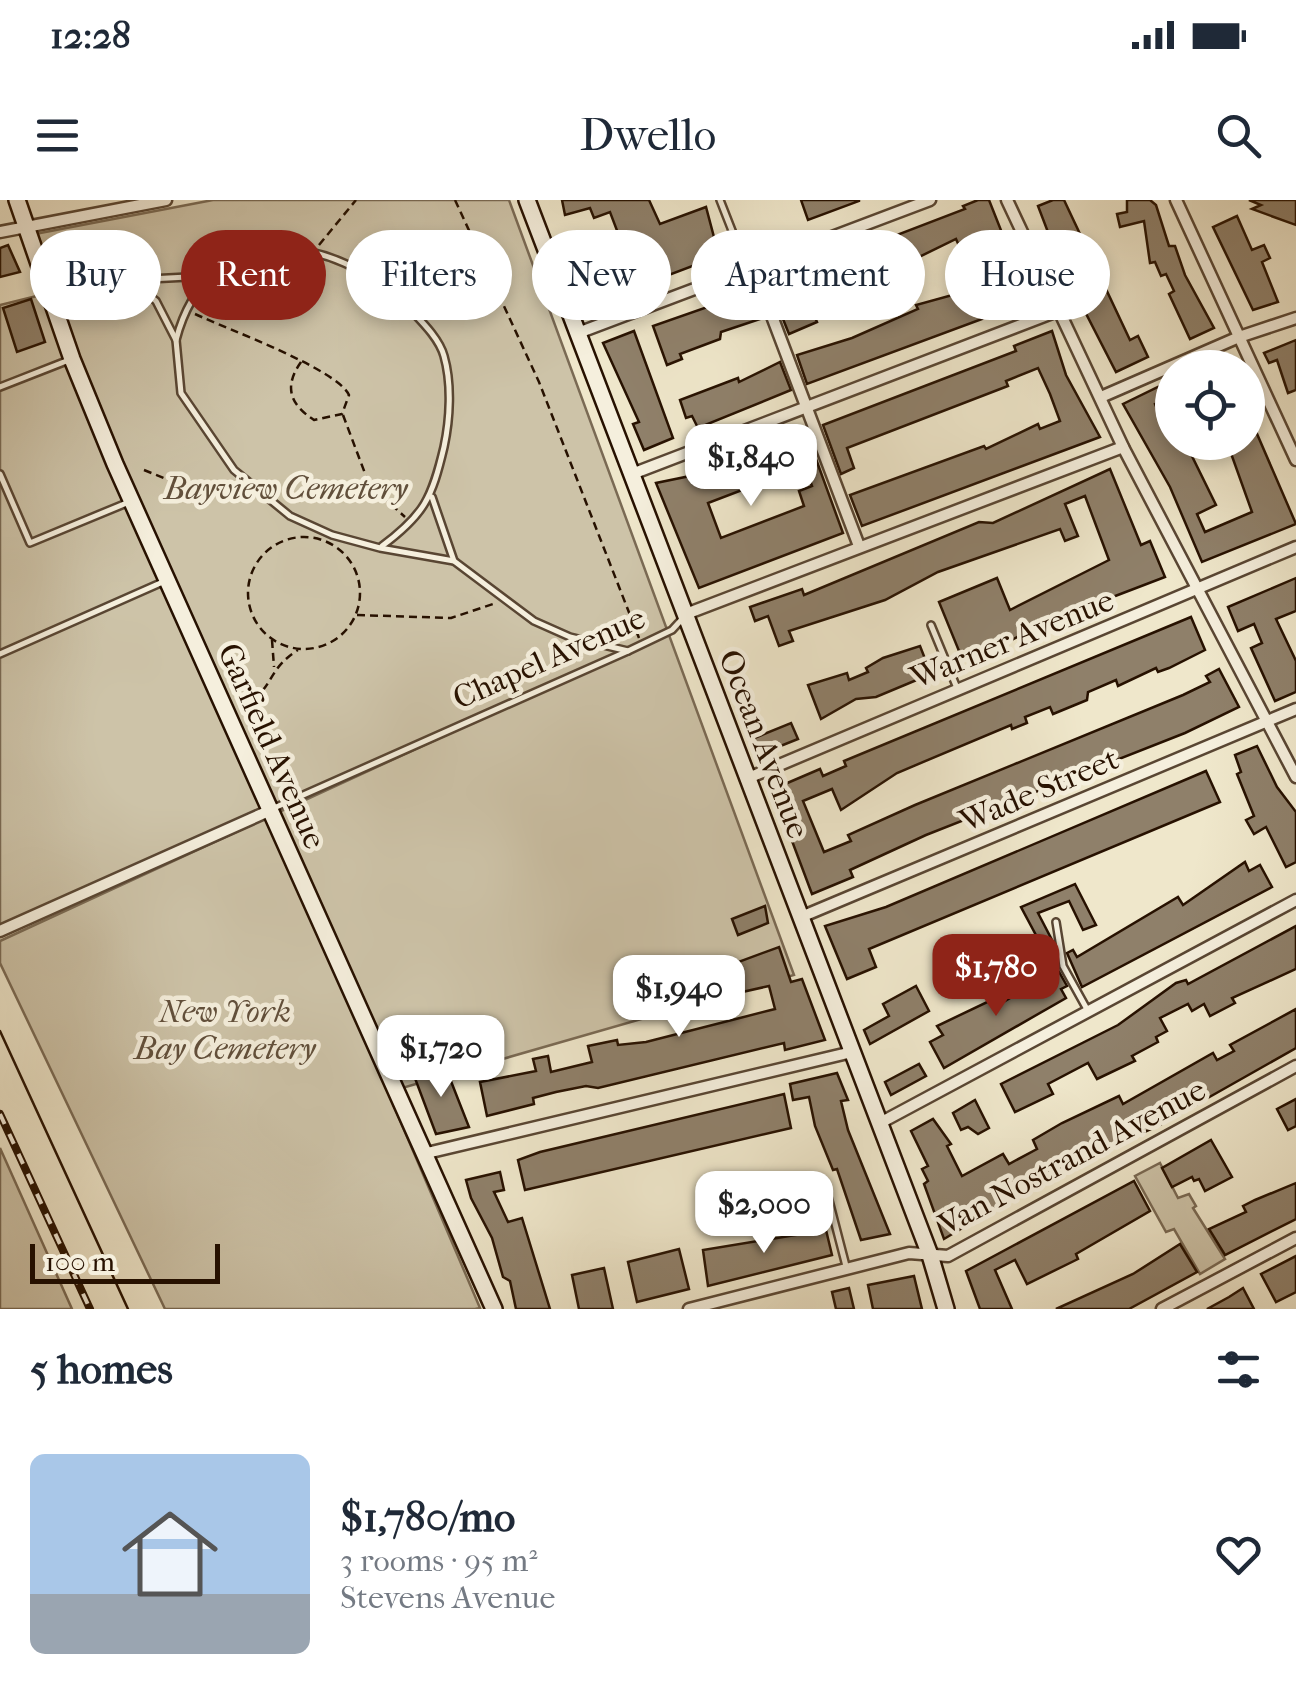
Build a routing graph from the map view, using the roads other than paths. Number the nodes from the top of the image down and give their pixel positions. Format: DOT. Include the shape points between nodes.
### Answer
graph roads {
  1 [pos="17,200"];
  2 [pos="166,200"];
  3 [pos="526,200"];
  4 [pos="720,200"];
  5 [pos="930,200"];
  6 [pos="1007,200"];
  7 [pos="1176,200"];
  8 [pos="27,229"];
  9 [pos="732,230"];
  10 [pos="850,230"];
  11 [pos="1021,230"];
  12 [pos="0,232"];
  13 [pos="30,239"];
  14 [pos="326,256"];
  15 [pos="691,290"];
  16 [pos="161,310"];
  17 [pos="1296,318"];
  18 [pos="58,320"];
  19 [pos="181,320"];
  20 [pos="773,320"];
  21 [pos="1034,320"];
  22 [pos="1065,320"];
  23 [pos="578,333"];
  24 [pos="1239,338"];
  25 [pos="176,340"];
  26 [pos="72,359"];
  27 [pos="0,387"];
  28 [pos="1101,397"];
  29 [pos="806,407"];
  30 [pos="1123,447"];
  31 [pos="1296,460"];
  32 [pos="0,474"];
  33 [pos="632,474"];
  34 [pos="430,494"];
  35 [pos="132,501"];
  36 [pos="859,546"];
  37 [pos="1296,547"];
  38 [pos="380,548"];
  39 [pos="454,561"];
  40 [pos="167,580"];
  41 [pos="1196,591"];
  42 [pos="686,614"];
  43 [pos="931,625"];
  44 [pos="628,651"];
  45 [pos="0,654"];
  46 [pos="957,688"];
  47 [pos="1296,709"];
  48 [pos="1266,721"];
  49 [pos="746,778"];
  50 [pos="1296,778"];
  51 [pos="270,810"];
  52 [pos="1296,900"];
  53 [pos="801,917"];
  54 [pos="1056,922"];
  55 [pos="0,930"];
  56 [pos="1088,1011"];
  57 [pos="852,1052"];
  58 [pos="1296,1066"];
  59 [pos="880,1123"];
  60 [pos="427,1153"];
  61 [pos="734,1202"];
  62 [pos="1296,1238"];
  63 [pos="930,1255"];
  64 [pos="846,1269"];
  65 [pos="494,1309"];
  66 [pos="689,1309"];
  67 [pos="946,1309"];
  68 [pos="1162,1309"];
  1 -- 8 [label="main road, Garfield Avenue"];
  2 -- 8 [label="street"];
  3 -- 23 [label="main road, Ocean Avenue"];
  4 -- 9 [label="lane"];
  5 -- 10 [label="street"];
  6 -- 11 [label="street"];
  7 -- 24 [label="street"];
  8 -- 12 [label="street"];
  8 -- 13 [label="main road, Garfield Avenue"];
  14 -- 34 [label="lane" via="381,280 444,354 448,430"];
  15 -- 23 [label="street"];
  16 -- 25 [label="lane"];
  17 -- 24 [label="street"];
  18 -- 26 [label="main road, Garfield Avenue"];
  19 -- 25 [label="lane"];
  20 -- 29 [label="street"];
  21 -- 29 [label="street"];
  22 -- 28 [label="street"];
  23 -- 33 [label="main road, Ocean Avenue"];
  24 -- 28 [label="street"];
  24 -- 31 [label="street"];
  25 -- 38 [label="lane" via="180,393 234,470 290,516"];
  26 -- 27 [label="lane"];
  26 -- 35 [label="main road, Garfield Avenue"];
  28 -- 30 [label="street"];
  29 -- 33 [label="street"];
  29 -- 36 [label="street"];
  30 -- 36 [label="street, Chapel Avenue"];
  30 -- 41 [label="street"];
  32 -- 35 [label="lane" via="30,543"];
  33 -- 42 [label="main road, Ocean Avenue"];
  34 -- 38 [label="lane" via="412,524"];
  34 -- 39 [label="lane"];
  35 -- 40 [label="main road, Garfield Avenue"];
  36 -- 42 [label="street, Chapel Avenue"];
  37 -- 41 [label="street, Warner Avenue"];
  38 -- 39 [label="lane"];
  39 -- 44 [label="lane" via="502,600 570,638"];
  40 -- 45 [label="lane"];
  40 -- 51 [label="main road, Garfield Avenue"];
  41 -- 46 [label="street, Warner Avenue"];
  41 -- 48 [label="street"];
  42 -- 44 [label="lane, Chapel Avenue" via="672,630"];
  42 -- 49 [label="main road, Ocean Avenue"];
  43 -- 46 [label="lane"];
  44 -- 51 [label="lane, Chapel Avenue"];
  46 -- 49 [label="street, Warner Avenue"];
  47 -- 48 [label="street, Wade Street"];
  48 -- 50 [label="street"];
  48 -- 53 [label="street, Wade Street"];
  49 -- 53 [label="main road, Ocean Avenue"];
  51 -- 55 [label="street, Chapel Avenue"];
  51 -- 60 [label="main road, Garfield Avenue"];
  52 -- 56 [label="street"];
  53 -- 57 [label="main road, Ocean Avenue"];
  54 -- 56 [label="lane" via="1064,966"];
  56 -- 59 [label="street"];
  57 -- 59 [label="main road, Ocean Avenue"];
  57 -- 60 [label="street"];
  58 -- 63 [label="street, Van Nostrand Avenue" via="948,1256"];
  59 -- 63 [label="main road, Ocean Avenue"];
  60 -- 65 [label="main road, Garfield Avenue"];
  61 -- 64 [label="lane" via="819,1183 826,1188"];
  62 -- 68 [label="street"];
  63 -- 64 [label="street, Van Nostrand Avenue" via="910,1253"];
  63 -- 67 [label="main road, Ocean Avenue"];
  64 -- 66 [label="street, Van Nostrand Avenue"];
}
